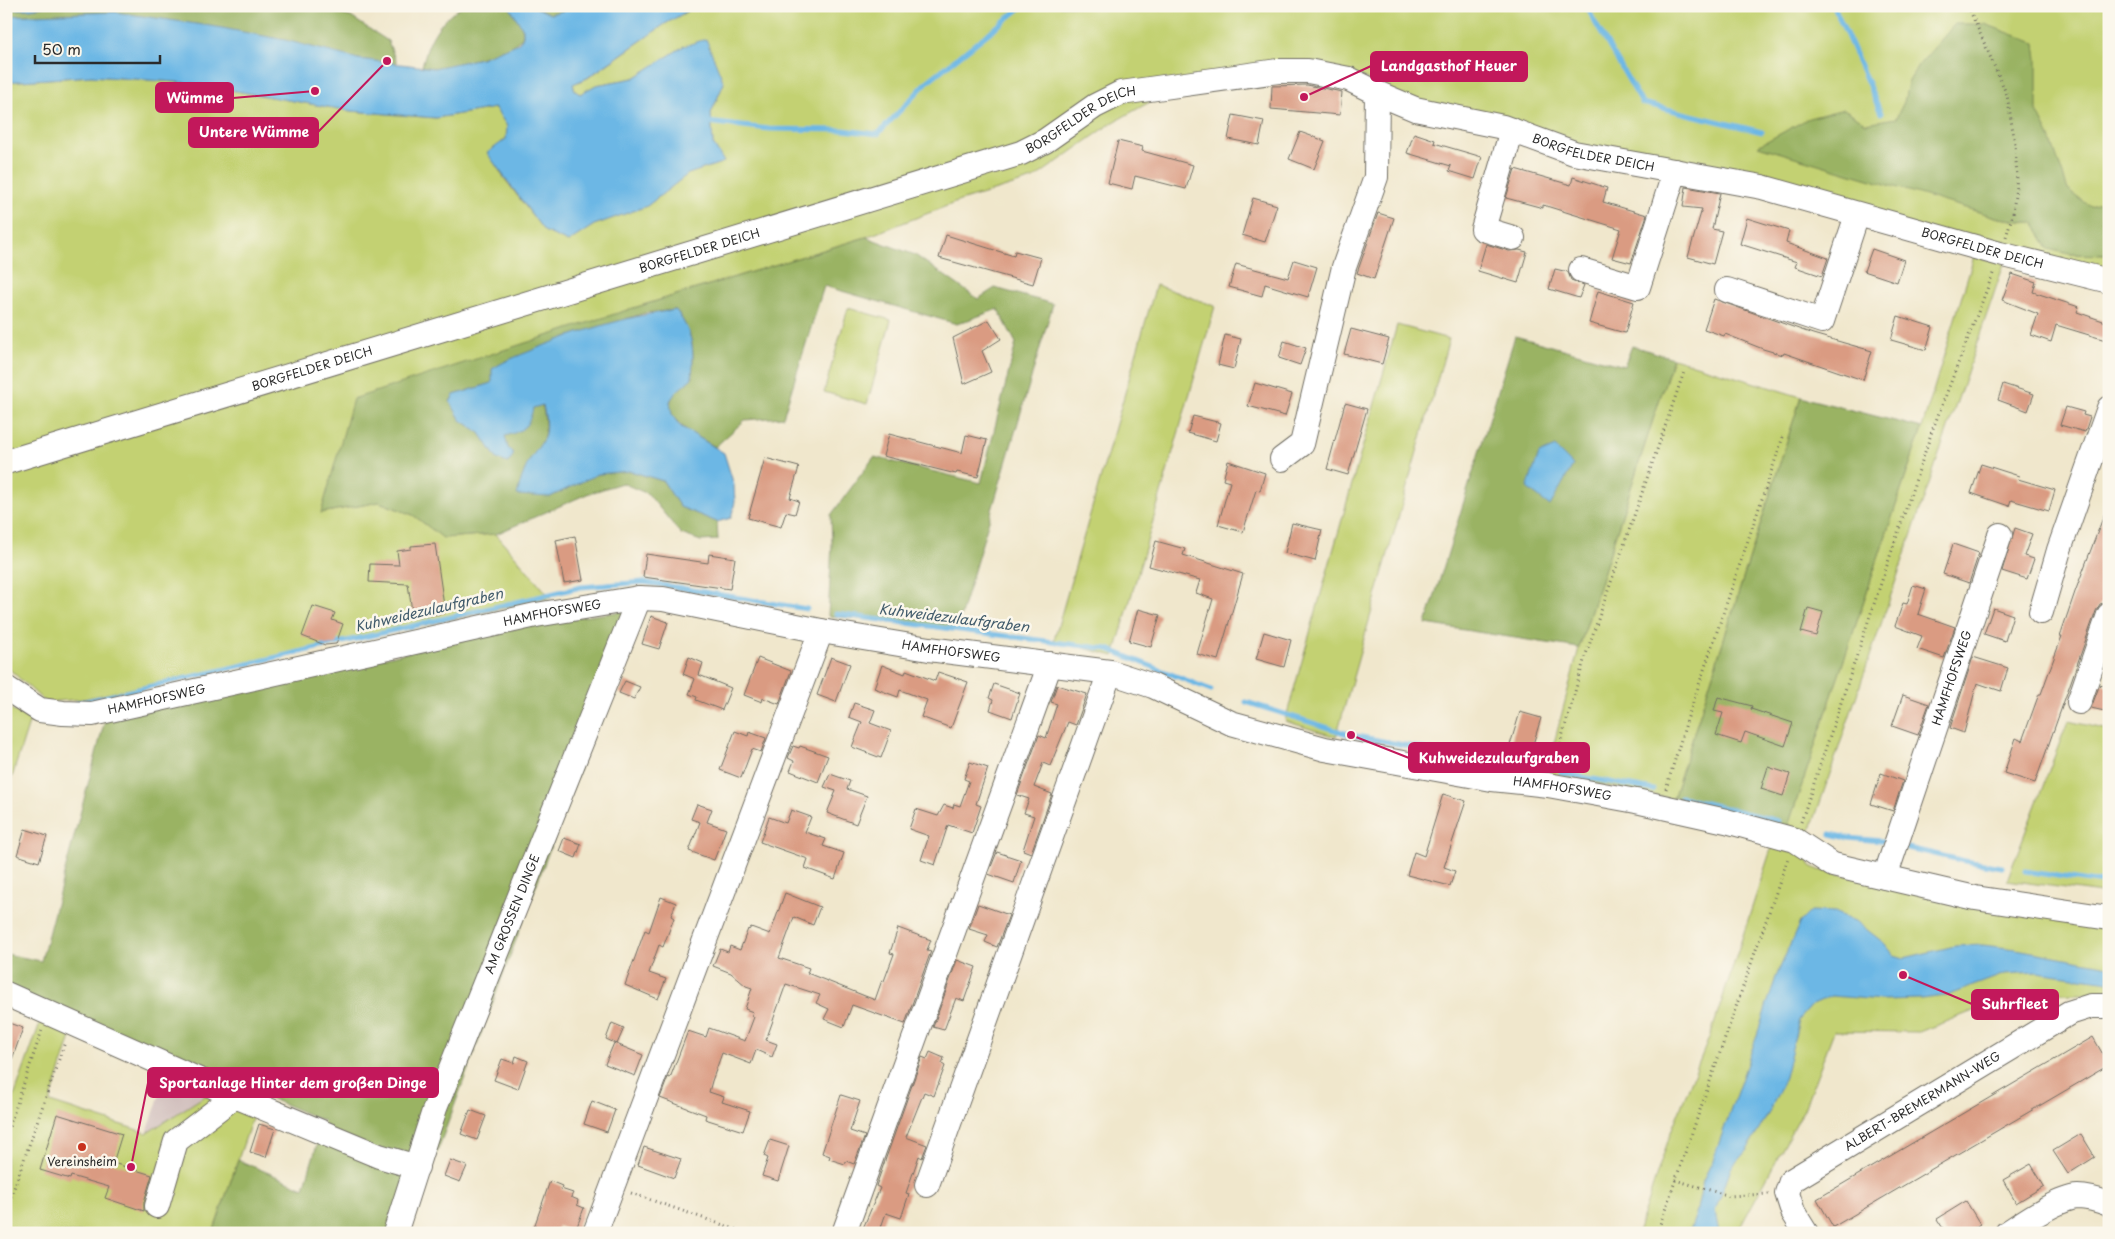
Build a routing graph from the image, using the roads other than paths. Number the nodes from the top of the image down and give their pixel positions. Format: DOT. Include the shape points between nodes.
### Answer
graph roads {
  1 [pos="1377,93"];
  2 [pos="1512,130"];
  3 [pos="1675,171"];
  4 [pos="1857,215"];
  5 [pos="1513,238"];
  6 [pos="1581,270"];
  7 [pos="2109,282"];
  8 [pos="1727,290"];
  9 [pos="2109,408"];
  10 [pos="1282,459"];
  11 [pos="10,464"];
  12 [pos="2000,536"];
  13 [pos="639,598"];
  14 [pos="2041,612"];
  15 [pos="2109,616"];
  16 [pos="821,631"];
  17 [pos="1050,664"];
  18 [pos="1110,672"];
  19 [pos="6,688"];
  20 [pos="2079,702"];
  21 [pos="1885,877"];
  22 [pos="2109,918"];
  23 [pos="6,994"];
  24 [pos="2109,1006"];
  25 [pos="235,1096"];
  26 [pos="417,1167"];
  27 [pos="928,1185"];
  28 [pos="2109,1204"];
  29 [pos="157,1206"];
  30 [pos="395,1233"];
  31 [pos="594,1233"];
  32 [pos="844,1233"];
  33 [pos="1806,1233"];
  34 [pos="2007,1233"];
  1 -- 2 [label="street, BORGFELDER DEICH" via="1415,109"];
  1 -- 10 [label="street" via="1376,178 1344,267 1302,444"];
  1 -- 11 [label="street, BORGFELDER DEICH" via="1349,79 1308,71 1278,71 1121,93 1021,153 186,406"];
  2 -- 3 [label="street, BORGFELDER DEICH" via="1574,153"];
  2 -- 5 [label="street" via="1483,229"];
  3 -- 4 [label="street, BORGFELDER DEICH" via="1762,187"];
  3 -- 6 [label="street" via="1638,287"];
  4 -- 7 [label="street, BORGFELDER DEICH"];
  4 -- 8 [label="street" via="1822,321"];
  9 -- 14 [label="street" via="2062,541"];
  12 -- 21 [label="street, HAMFHOFSWEG"];
  13 -- 16 [label="street, HAMFHOFSWEG"];
  13 -- 19 [label="street, HAMFHOFSWEG" via="536,615 92,714 40,710"];
  13 -- 26 [label="street, AM GROSSEN DINGE" via="436,1108"];
  15 -- 20 [label="street"];
  16 -- 17 [label="street, HAMFHOFSWEG"];
  16 -- 31 [label="street"];
  17 -- 18 [label="street, HAMFHOFSWEG"];
  17 -- 32 [label="street"];
  18 -- 21 [label="street, HAMFHOFSWEG" via="1153,686 1231,723 1325,749 1661,806 1794,840 1833,865"];
  18 -- 27 [label="street"];
  21 -- 22 [label="street, HAMFHOFSWEG" via="1974,898"];
  23 -- 25 [label="street"];
  24 -- 33 [label="street, ALBERT-BREMERMANN-WEG" via="2091,1006 2069,1014 1791,1181 1786,1193"];
  25 -- 26 [label="street" via="379,1156"];
  25 -- 29 [label="street" via="176,1141"];
  26 -- 30 [label="street, AM GROSSEN DINGE"];
  28 -- 34 [label="street" via="2075,1197"];
}
